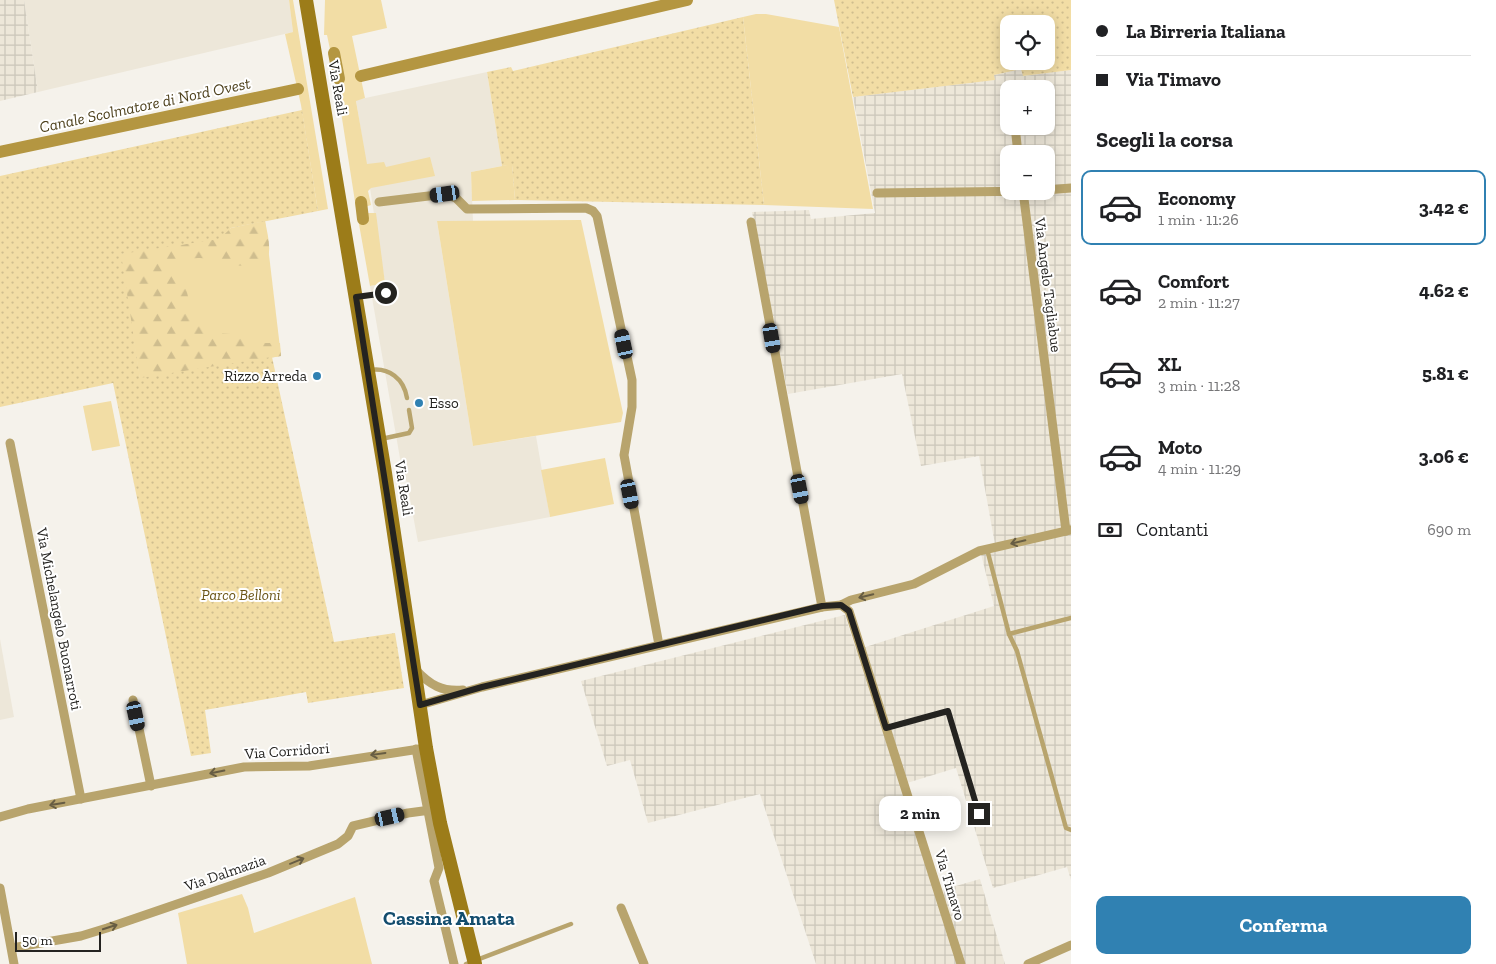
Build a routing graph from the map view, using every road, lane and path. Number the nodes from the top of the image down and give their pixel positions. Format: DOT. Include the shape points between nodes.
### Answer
graph roads {
  1 [pos="306,0"];
  2 [pos="312,0"];
  3 [pos="309,16"];
  4 [pos="1071,188"];
  5 [pos="1055,189"];
  6 [pos="1000,192"];
  7 [pos="877,193"];
  8 [pos="1024,200"];
  9 [pos="379,202"];
  10 [pos="751,222"];
  11 [pos="386,293"];
  12 [pos="356,297"];
  13 [pos="368,370"];
  14 [pos="407,398"];
  15 [pos="409,410"];
  16 [pos="380,440"];
  17 [pos="10,443"];
  18 [pos="1068,531"];
  19 [pos="987,549"];
  20 [pos="841,605"];
  21 [pos="822,606"];
  22 [pos="1071,618"];
  23 [pos="1009,634"];
  24 [pos="659,645"];
  25 [pos="416,670"];
  26 [pos="474,689"];
  27 [pos="133,700"];
  28 [pos="420,705"];
  29 [pos="886,728"];
  30 [pos="421,749"];
  31 [pos="151,786"];
  32 [pos="81,799"];
  33 [pos="432,810"];
  34 [pos="979,814"];
  35 [pos="0,817"];
  36 [pos="1071,830"];
  37 [pos="0,888"];
  38 [pos="621,908"];
  39 [pos="571,924"];
  40 [pos="1071,945"];
  41 [pos="12,948"];
  42 [pos="472,963"];
  43 [pos="14,964"];
  44 [pos="454,964"];
  45 [pos="644,964"];
  46 [pos="961,964"];
  47 [pos="1028,964"];
  1 -- 3 [label="main road, Via Reali"];
  2 -- 3 [label="main road, Via Reali"];
  3 -- 12 [label="main road, Via Reali"];
  4 -- 5 [label="street"];
  6 -- 7 [label="street"];
  8 -- 18 [label="street, Via Angelo Tagliabue"];
  9 -- 24 [label="street" via="445,194 456,198 467,209 586,208 593,211 632,380 632,407 624,455"];
  10 -- 21 [label="street"];
  11 -- 12 [label="lane"];
  12 -- 13 [label="main road, Via Reali"];
  13 -- 14 [label="lane" via="379,368 395,375"];
  13 -- 16 [label="main road, Via Reali"];
  15 -- 16 [label="lane" via="412,428 409,433"];
  16 -- 25 [label="main road, Via Reali"];
  17 -- 32 [label="street, Via Michelangelo Buonarroti"];
  18 -- 19 [label="street, one-way"];
  19 -- 20 [label="street, one-way" via="914,584"];
  19 -- 23 [label="lane"];
  20 -- 21 [label="street"];
  20 -- 29 [label="street, Via Timavo" via="849,611"];
  21 -- 24 [label="street"];
  22 -- 23 [label="lane"];
  23 -- 36 [label="lane" via="1017,651 1066,828"];
  24 -- 26 [label="street"];
  25 -- 26 [label="street" via="425,680 443,690"];
  25 -- 28 [label="main road, Via Reali"];
  26 -- 28 [label="street"];
  27 -- 31 [label="street"];
  28 -- 30 [label="main road, Via Reali"];
  29 -- 34 [label="lane" via="948,711"];
  29 -- 46 [label="street, Via Timavo"];
  30 -- 31 [label="street, Via Corridori, one-way" via="309,766 244,767"];
  30 -- 33 [label="main road, Via Reali"];
  31 -- 32 [label="street, Via Corridori"];
  32 -- 35 [label="street, Via Corridori, one-way"];
  41 -- 33 [label="street, Via Dalmazia, one-way" via="107,928 268,873 338,844 348,836 353,826"];
  33 -- 42 [label="main road, Via Reali"];
  33 -- 44 [label="street" via="440,868 434,882"];
  37 -- 41 [label="street"];
  38 -- 45 [label="street"];
  39 -- 42 [label="lane"];
  40 -- 47 [label="street"];
  41 -- 43 [label="street"];
}
